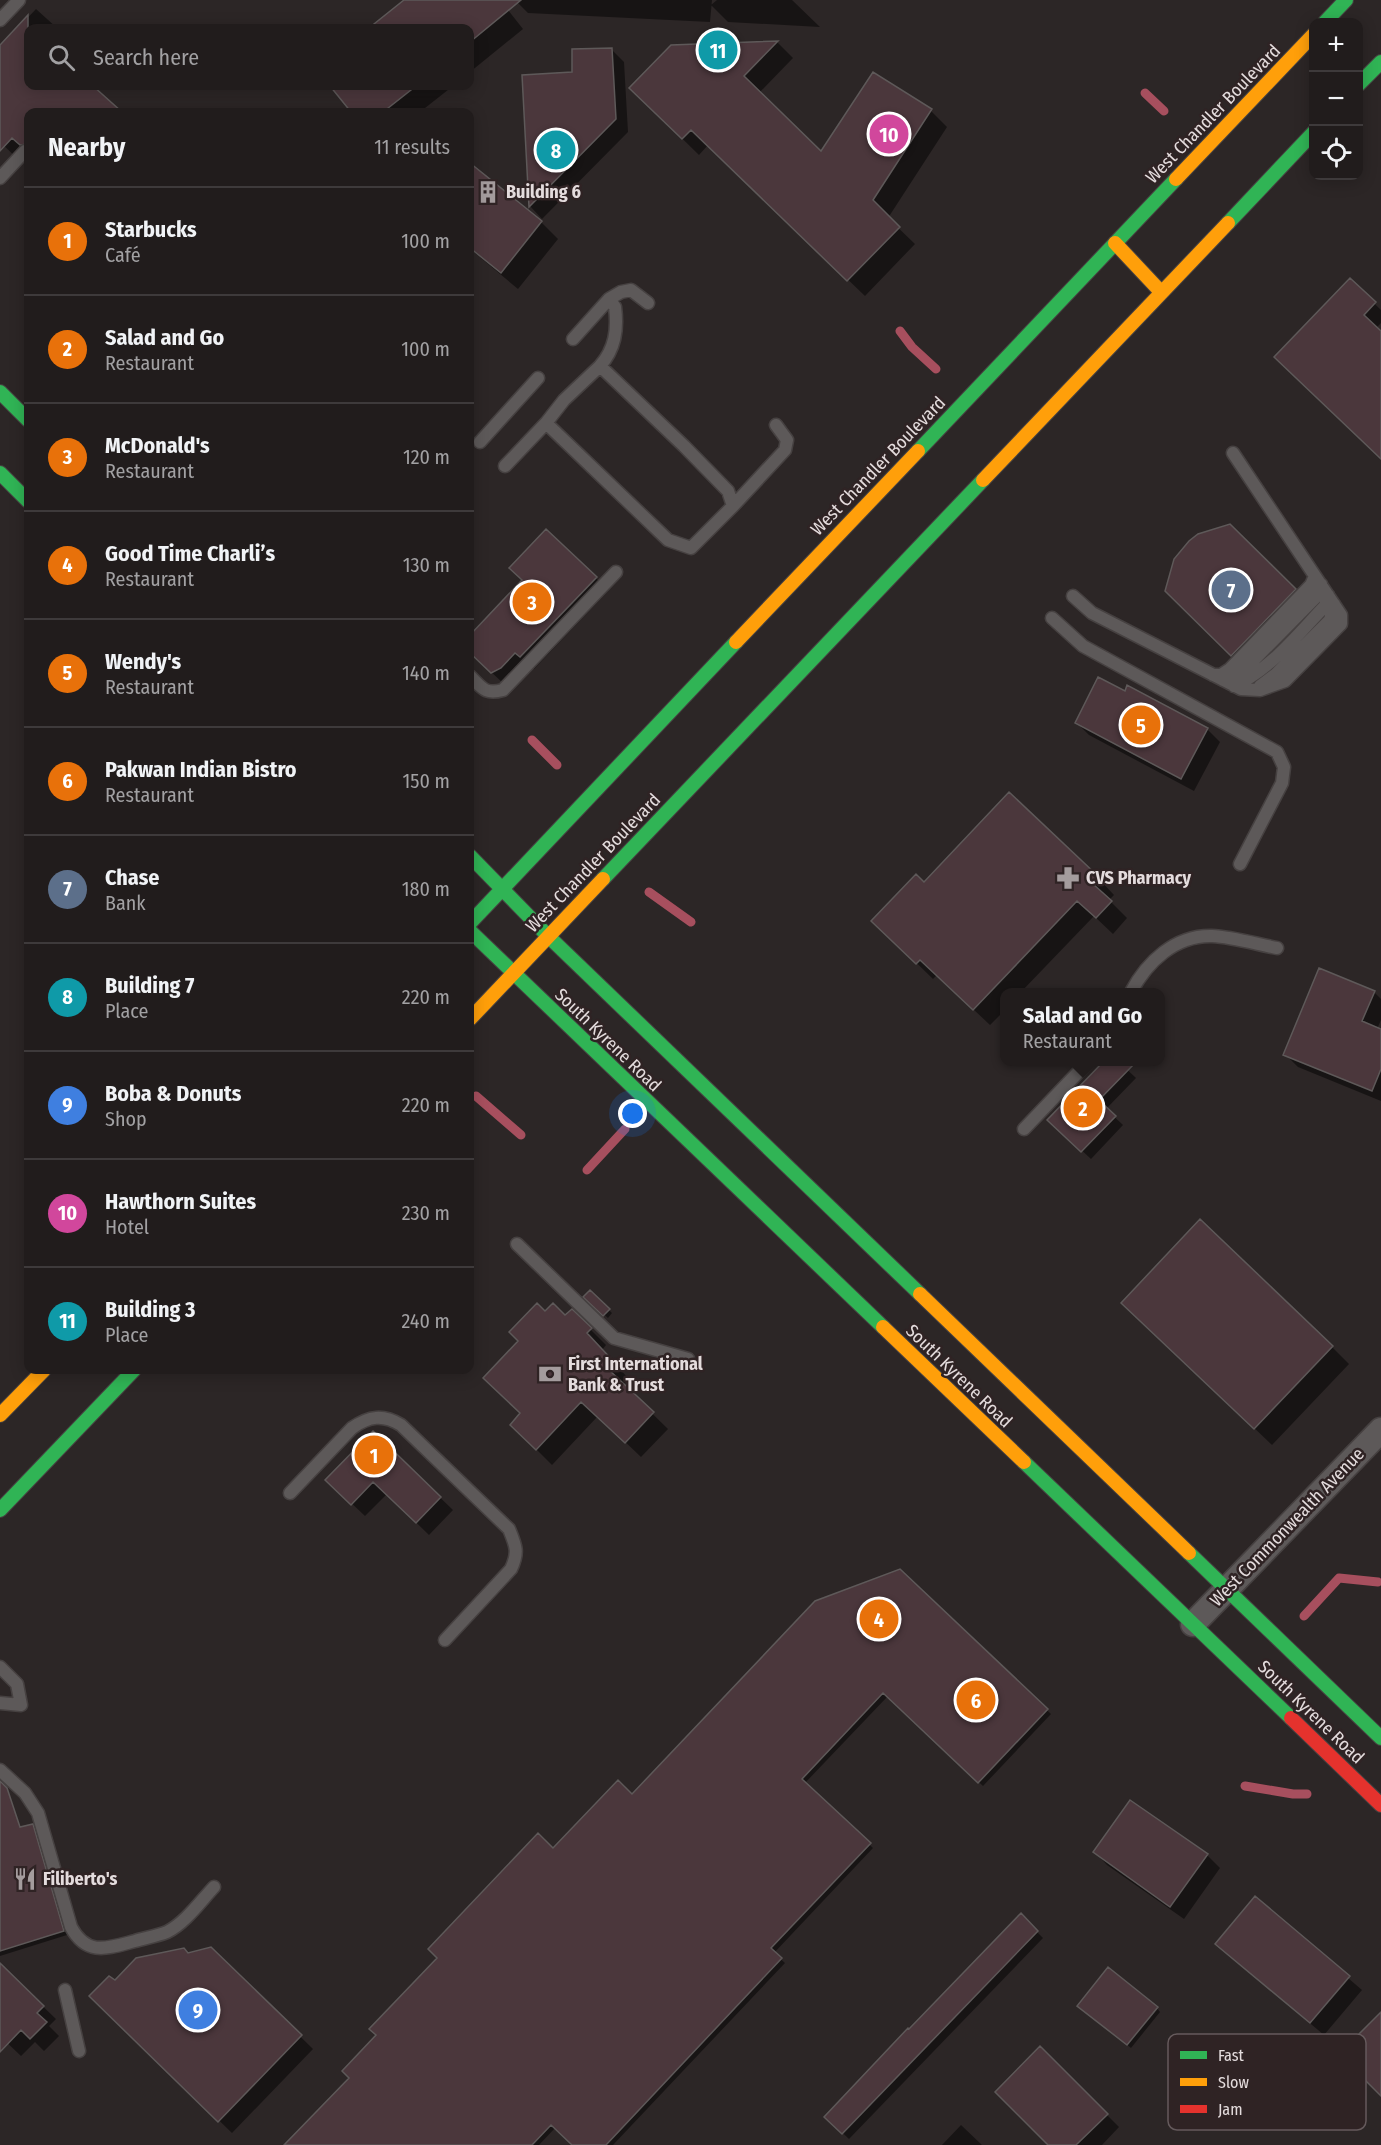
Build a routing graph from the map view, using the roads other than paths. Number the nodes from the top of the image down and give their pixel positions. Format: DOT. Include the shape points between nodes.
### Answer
graph roads {
  1 [pos="19,0"];
  2 [pos="1346,0"];
  3 [pos="1329,18"];
  4 [pos="0,20"];
  5 [pos="1309,39"];
  6 [pos="1381,62"];
  7 [pos="1363,81"];
  8 [pos="1309,137"];
  9 [pos="24,151"];
  10 [pos="0,177"];
  11 [pos="1115,243"];
  12 [pos="1161,292"];
  13 [pos="609,299"];
  14 [pos="648,303"];
  15 [pos="573,339"];
  16 [pos="600,366"];
  17 [pos="538,378"];
  18 [pos="0,392"];
  19 [pos="24,416"];
  20 [pos="546,423"];
  21 [pos="776,425"];
  22 [pos="480,442"];
  23 [pos="1233,453"];
  24 [pos="505,466"];
  25 [pos="0,473"];
  26 [pos="24,497"];
  27 [pos="733,506"];
  28 [pos="616,572"];
  29 [pos="1324,590"];
  30 [pos="1073,596"];
  31 [pos="1052,618"];
  32 [pos="474,680"];
  33 [pos="1224,680"];
  34 [pos="474,860"];
  35 [pos="1240,864"];
  36 [pos="502,888"];
  37 [pos="474,919"];
  38 [pos="474,935"];
  39 [pos="548,936"];
  40 [pos="1277,948"];
  41 [pos="513,973"];
  42 [pos="1134,988"];
  43 [pos="474,1015"];
  44 [pos="1084,1066"];
  45 [pos="1024,1129"];
  46 [pos="517,1244"];
  47 [pos="904,1277"];
  48 [pos="931,1326"];
  49 [pos="688,1359"];
  50 [pos="938,1359"];
  51 [pos="40,1374"];
  52 [pos="130,1374"];
  53 [pos="940,1382"];
  54 [pos="0,1415"];
  55 [pos="1381,1430"];
  56 [pos="290,1493"];
  57 [pos="0,1510"];
  58 [pos="1228,1588"];
  59 [pos="1193,1624"];
  60 [pos="445,1640"];
  61 [pos="0,1667"];
  62 [pos="0,1703"];
  63 [pos="1381,1738"];
  64 [pos="0,1770"];
  65 [pos="1381,1805"];
  66 [pos="214,1887"];
  67 [pos="64,1990"];
  68 [pos="79,2051"];
  1 -- 4 [label="lane"];
  2 -- 3 [label="main road"];
  5 -- 11 [label="main road, West Chandler Boulevard"];
  6 -- 7 [label="main road"];
  8 -- 12 [label="main road, West Chandler Boulevard"];
  9 -- 10 [label="lane"];
  11 -- 12 [label="main road"];
  11 -- 36 [label="main road, West Chandler Boulevard"];
  12 -- 39 [label="main road, West Chandler Boulevard"];
  13 -- 14 [label="lane" via="631,290"];
  13 -- 15 [label="lane"];
  13 -- 16 [label="lane" via="615,307 614,344"];
  16 -- 20 [label="lane"];
  16 -- 27 [label="lane" via="728,491"];
  17 -- 22 [label="lane"];
  18 -- 19 [label="main road"];
  20 -- 24 [label="lane"];
  20 -- 27 [label="lane" via="668,540 691,548"];
  21 -- 27 [label="lane" via="787,440 785,450"];
  23 -- 29 [label="lane"];
  25 -- 26 [label="main road"];
  28 -- 32 [label="lane" via="503,690 492,693"];
  29 -- 33 [label="lane" via="1324,606 1268,665 1253,677"];
  29 -- 33 [label="lane" via="1311,585 1221,675"];
  29 -- 33 [label="lane" via="1341,615 1341,624 1285,681 1254,690 1241,689"];
  30 -- 33 [label="lane" via="1092,613"];
  31 -- 35 [label="lane" via="1083,646 1277,752 1284,767 1282,783"];
  34 -- 36 [label="main road, South Kyrene Road"];
  36 -- 37 [label="main road, West Chandler Boulevard"];
  36 -- 39 [label="main road, South Kyrene Road"];
  38 -- 41 [label="main road, South Kyrene Road"];
  39 -- 41 [label="main road, West Chandler Boulevard"];
  39 -- 47 [label="main road, South Kyrene Road"];
  40 -- 42 [label="lane" via="1211,936 1184,941 1160,954"];
  41 -- 43 [label="main road, West Chandler Boulevard"];
  41 -- 53 [label="main road, South Kyrene Road"];
  44 -- 45 [label="lane"];
  46 -- 49 [label="lane" via="614,1338"];
  47 -- 48 [label="main road"];
  47 -- 58 [label="main road, South Kyrene Road"];
  50 -- 53 [label="main road"];
  51 -- 54 [label="main road"];
  52 -- 57 [label="main road"];
  53 -- 59 [label="main road, South Kyrene Road"];
  55 -- 58 [label="street, West Commonwealth Avenue"];
  56 -- 60 [label="lane" via="361,1422 376,1417 401,1425 509,1529 515,1543 517,1557 510,1569"];
  58 -- 59 [label="street, West Commonwealth Avenue"];
  58 -- 63 [label="main road, South Kyrene Road"];
  59 -- 65 [label="main road, South Kyrene Road"];
  61 -- 62 [label="lane" via="17,1684 21,1706"];
  64 -- 66 [label="lane" via="25,1793 38,1813 71,1926 75,1935 92,1947 106,1949 167,1932"];
  67 -- 68 [label="lane"];
}
